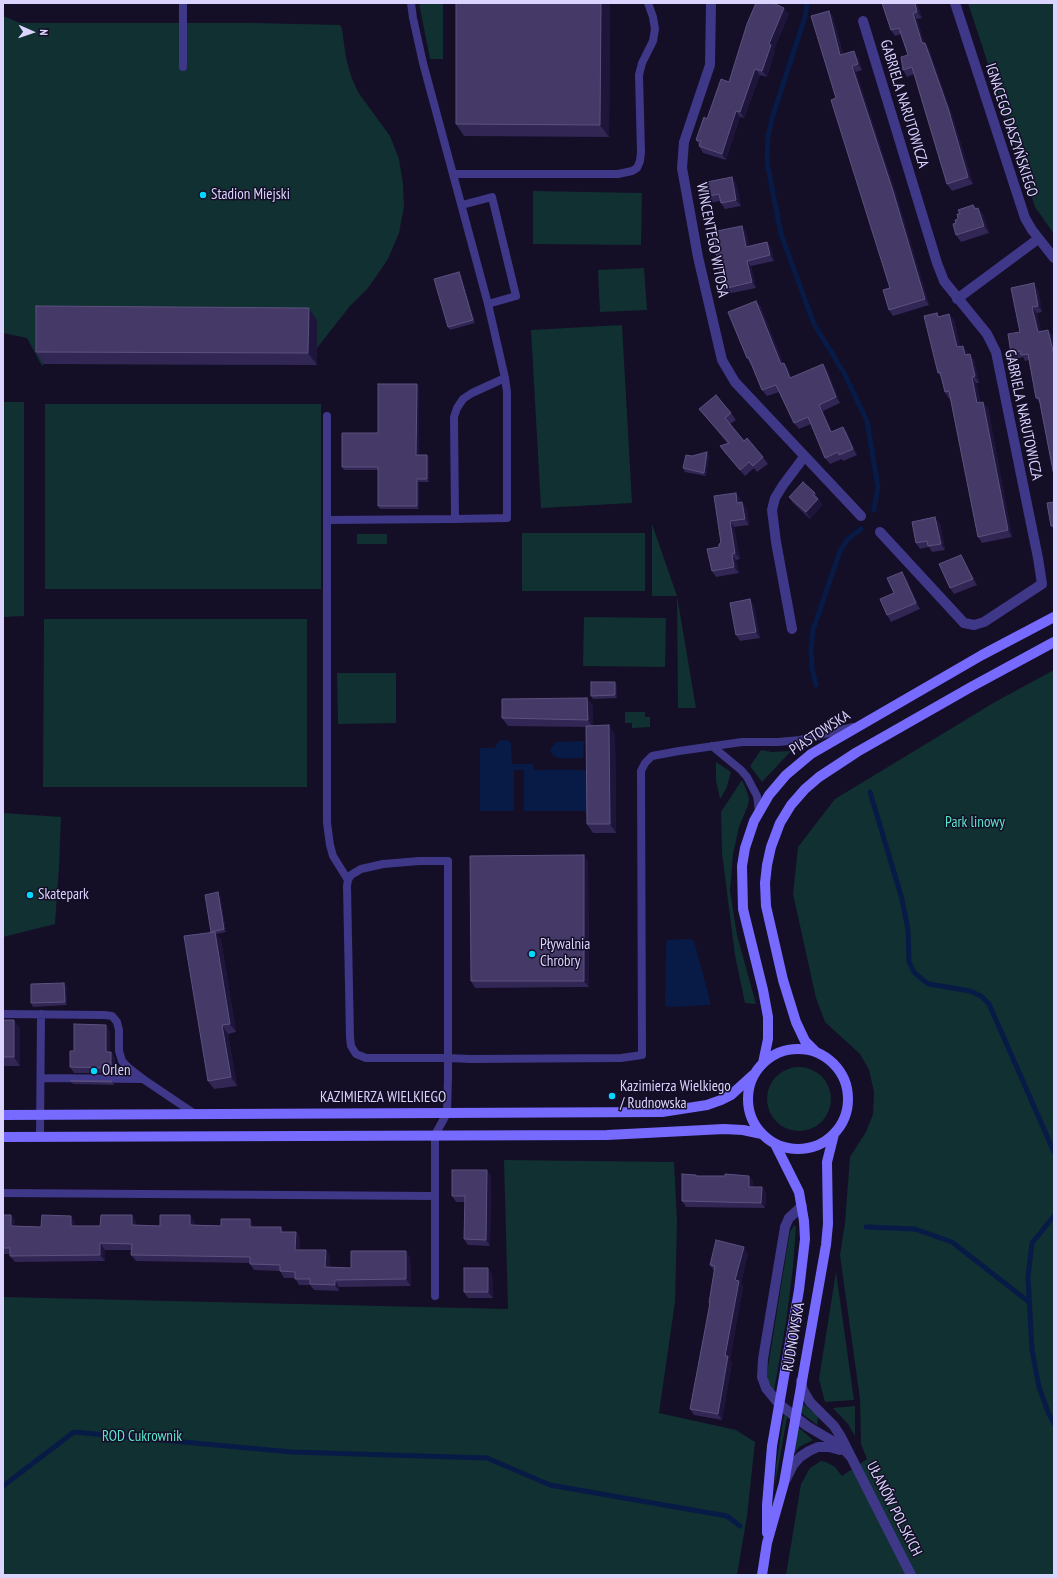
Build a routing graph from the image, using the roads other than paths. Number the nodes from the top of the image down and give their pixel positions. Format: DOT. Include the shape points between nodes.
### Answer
graph roads {
  1 [pos="183,3"];
  2 [pos="411,3"];
  3 [pos="648,3"];
  4 [pos="711,3"];
  5 [pos="954,3"];
  6 [pos="863,21"];
  7 [pos="182,68"];
  8 [pos="453,174"];
  9 [pos="462,205"];
  10 [pos="1038,239"];
  11 [pos="1054,258"];
  12 [pos="957,299"];
  13 [pos="488,304"];
  14 [pos="505,378"];
  15 [pos="327,416"];
  16 [pos="804,457"];
  17 [pos="861,516"];
  18 [pos="455,519"];
  19 [pos="328,520"];
  20 [pos="880,532"];
  21 [pos="1054,617"];
  22 [pos="792,629"];
  23 [pos="1054,642"];
  24 [pos="857,726"];
  25 [pos="712,746"];
  26 [pos="759,811"];
  27 [pos="348,880"];
  28 [pos="3,1014"];
  29 [pos="41,1014"];
  30 [pos="816,1052"];
  31 [pos="448,1058"];
  32 [pos="763,1063"];
  33 [pos="753,1075"];
  34 [pos="42,1078"];
  35 [pos="143,1079"];
  36 [pos="447,1113"];
  37 [pos="195,1114"];
  38 [pos="3,1115"];
  39 [pos="41,1115"];
  40 [pos="762,1134"];
  41 [pos="834,1134"];
  42 [pos="435,1135"];
  43 [pos="40,1136"];
  44 [pos="3,1137"];
  45 [pos="775,1144"];
  46 [pos="3,1193"];
  47 [pos="435,1196"];
  48 [pos="802,1206"];
  49 [pos="435,1296"];
  50 [pos="801,1381"];
  51 [pos="780,1404"];
  52 [pos="795,1416"];
  53 [pos="850,1456"];
  54 [pos="784,1483"];
  55 [pos="767,1543"];
  56 [pos="762,1575"];
  57 [pos="911,1575"];
  1 -- 7 [label="lane"];
  2 -- 8 [label="lane" via="423,63"];
  3 -- 8 [label="lane" via="655,28 653,41 639,75 641,152 637,168 632,172 618,174"];
  4 -- 16 [label="street, WINCENTEGO WITOSA" via="710,65 684,142 682,156 688,208 698,257 722,360 735,382"];
  5 -- 10 [label="street, IGNACEGO DASZYŃSKIEGO" via="1025,218"];
  6 -- 12 [label="street, GABRIELA NARUTOWICZA" via="937,263 944,281"];
  8 -- 9 [label="lane"];
  9 -- 13 [label="lane"];
  9 -- 13 [label="lane" via="492,197 516,296"];
  10 -- 11 [label="street, IGNACEGO DASZYŃSKIEGO"];
  10 -- 12 [label="street"];
  12 -- 20 [label="street, GABRIELA NARUTOWICZA" via="987,334 996,352 1042,584 984,622 974,625 964,623"];
  13 -- 14 [label="lane"];
  14 -- 18 [label="lane" via="472,393 463,399 457,408 454,417"];
  14 -- 18 [label="lane" via="507,518"];
  15 -- 19 [label="lane"];
  16 -- 17 [label="street, WINCENTEGO WITOSA"];
  16 -- 22 [label="street" via="782,485 772,510"];
  18 -- 19 [label="lane"];
  19 -- 27 [label="lane" via="327,823 333,856"];
  21 -- 24 [label="main road, PIASTOWSKA"];
  23 -- 30 [label="main road" via="971,686 819,777 791,805 780,823 767,865 766,906 781,973 796,1022 805,1041"];
  24 -- 25 [label="lane" via="800,740"];
  24 -- 26 [label="main road, PIASTOWSKA" via="811,754 786,775"];
  25 -- 26 [label="lane" via="747,777 757,796"];
  25 -- 31 [label="lane" via="652,756 641,771 642,1055 621,1058"];
  26 -- 32 [label="main road, PIASTOWSKA" via="745,848 741,887 743,909 768,1017 768,1044"];
  27 -- 31 [label="lane" via="346,886 350,1037 356,1054 366,1058"];
  27 -- 31 [label="lane" via="355,872 383,864 419,860 448,861"];
  28 -- 29 [label="lane"];
  29 -- 34 [label="lane"];
  29 -- 35 [label="lane" via="112,1016 119,1030 119,1051 122,1061"];
  30 -- 32 [label="main road" via="797,1048 787,1049"];
  30 -- 41 [label="main road" via="837,1068 848,1092 844,1119"];
  31 -- 36 [label="lane"];
  32 -- 33 [label="main road"];
  33 -- 36 [label="main road, KAZIMIERZA WIELKIEGO" via="731,1095 721,1100 708,1105 662,1112"];
  33 -- 40 [label="main road" via="748,1090 748,1106 753,1121"];
  34 -- 35 [label="lane"];
  34 -- 39 [label="lane"];
  35 -- 37 [label="lane"];
  36 -- 37 [label="main road, KAZIMIERZA WIELKIEGO"];
  36 -- 42 [label="lane"];
  37 -- 39 [label="main road, KAZIMIERZA WIELKIEGO"];
  38 -- 39 [label="main road, KAZIMIERZA WIELKIEGO"];
  39 -- 43 [label="lane"];
  40 -- 42 [label="main road" via="724,1129 607,1135"];
  40 -- 45 [label="main road"];
  41 -- 45 [label="main road" via="819,1144 802,1149"];
  41 -- 50 [label="main road, RUDNOWSKA" via="827,1162 826,1245"];
  42 -- 43 [label="main road"];
  42 -- 47 [label="lane"];
  43 -- 44 [label="main road"];
  45 -- 48 [label="main road, RUDNOWSKA"];
  46 -- 47 [label="lane"];
  47 -- 49 [label="lane"];
  48 -- 51 [label="main road, RUDNOWSKA" via="805,1239"];
  48 -- 51 [label="street, UŁANÓW POLSKICH" via="789,1218 785,1227 762,1370 766,1388"];
  50 -- 52 [label="main road, RUDNOWSKA"];
  50 -- 53 [label="street, UŁANÓW POLSKICH" via="810,1402 834,1426"];
  51 -- 52 [label="street, UŁANÓW POLSKICH"];
  51 -- 55 [label="main road, RUDNOWSKA" via="769,1473"];
  52 -- 53 [label="street, UŁANÓW POLSKICH" via="840,1446"];
  52 -- 54 [label="main road, RUDNOWSKA"];
  53 -- 54 [label="street, UŁANÓW POLSKICH" via="837,1448 818,1447 800,1457"];
  53 -- 57 [label="street, UŁANÓW POLSKICH"];
  54 -- 55 [label="main road, RUDNOWSKA"];
  55 -- 56 [label="main road, RUDNOWSKA"];
}
